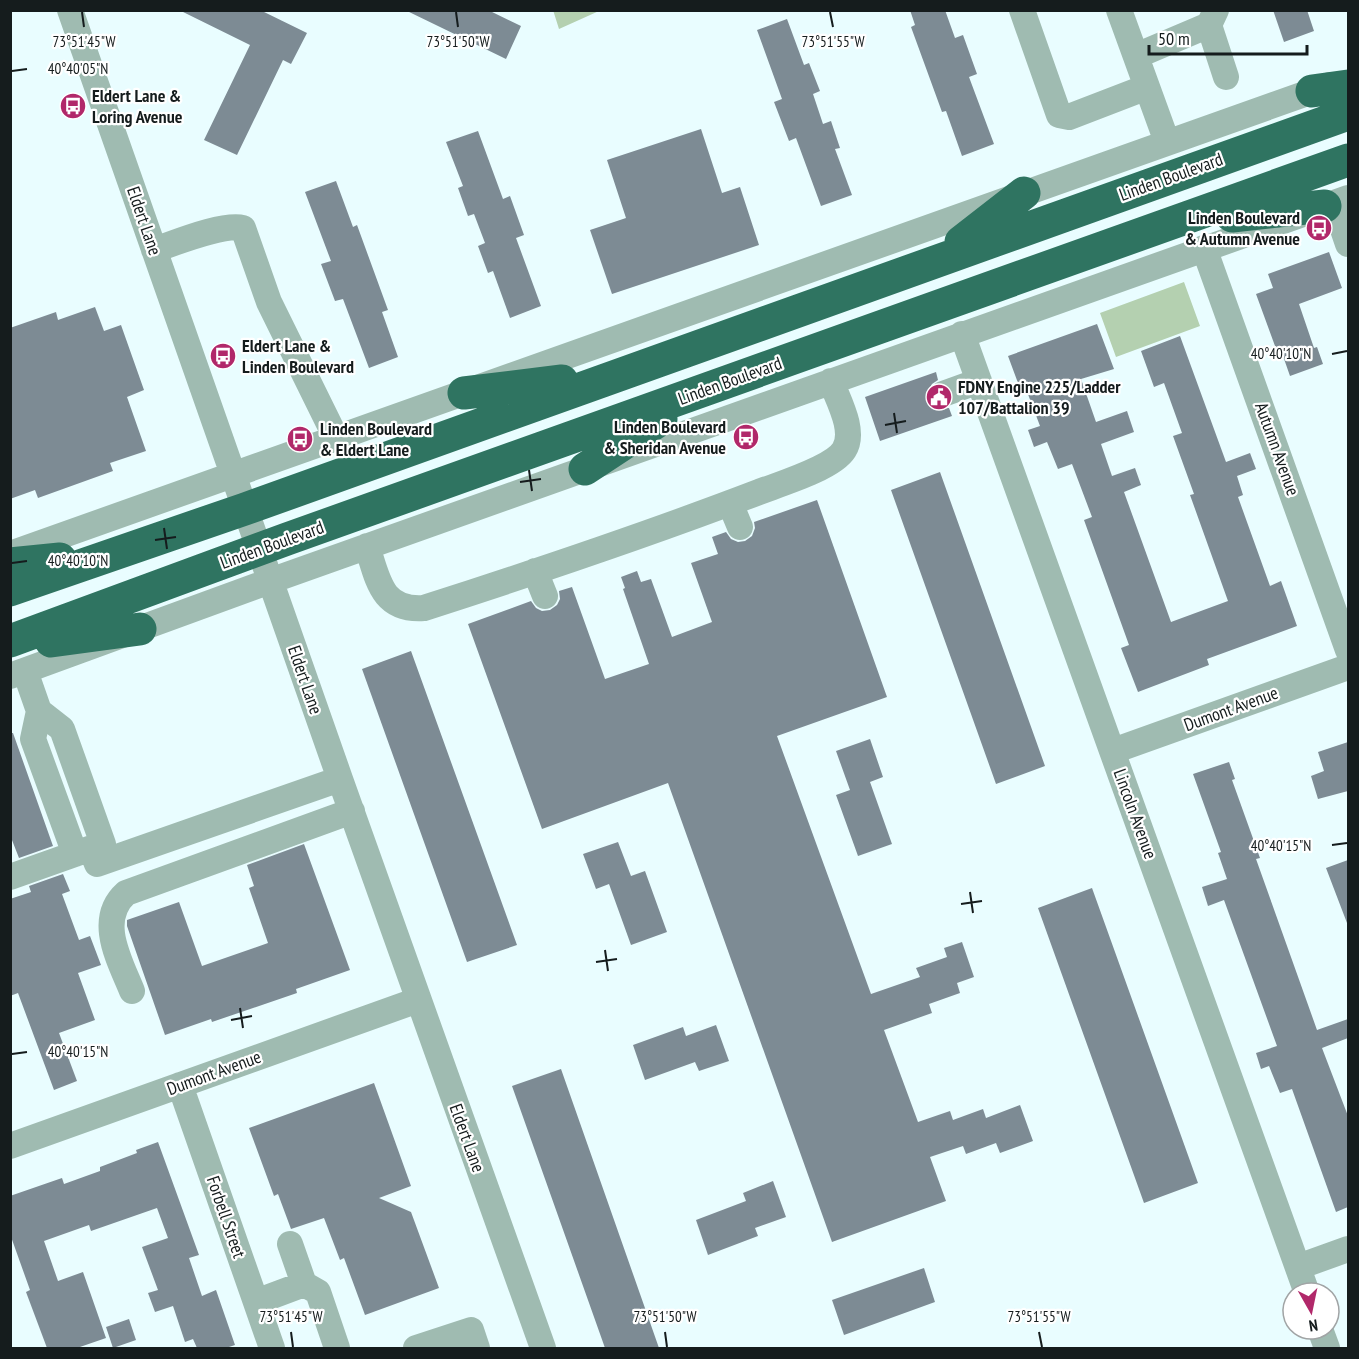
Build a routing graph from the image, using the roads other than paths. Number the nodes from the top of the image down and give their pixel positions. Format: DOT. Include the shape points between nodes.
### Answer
graph roads {
  1 [pos="70,10"];
  2 [pos="1022,10"];
  3 [pos="1119,10"];
  4 [pos="1212,18"];
  5 [pos="1136,56"];
  6 [pos="1226,77"];
  7 [pos="1348,79"];
  8 [pos="1348,86"];
  9 [pos="1147,87"];
  10 [pos="1312,92"];
  11 [pos="1348,114"];
  12 [pos="1167,142"];
  13 [pos="1348,160"];
  14 [pos="1024,193"];
  15 [pos="1336,202"];
  16 [pos="1176,222"];
  17 [pos="1348,244"];
  18 [pos="1204,248"];
  19 [pos="154,250"];
  20 [pos="935,261"];
  21 [pos="962,334"];
  22 [pos="620,374"];
  23 [pos="831,381"];
  24 [pos="979,381"];
  25 [pos="706,390"];
  26 [pos="464,393"];
  27 [pos="944,394"];
  28 [pos="336,438"];
  29 [pos="585,469"];
  30 [pos="233,475"];
  31 [pos="730,503"];
  32 [pos="245,508"];
  33 [pos="740,527"];
  34 [pos="367,546"];
  35 [pos="259,549"];
  36 [pos="119,552"];
  37 [pos="10,554"];
  38 [pos="10,564"];
  39 [pos="535,571"];
  40 [pos="270,580"];
  41 [pos="10,590"];
  42 [pos="545,596"];
  43 [pos="140,629"];
  44 [pos="1348,651"];
  45 [pos="14,659"];
  46 [pos="1348,667"];
  47 [pos="1113,752"];
  48 [pos="340,779"];
  49 [pos="352,812"];
  50 [pos="83,851"];
  51 [pos="10,877"];
  52 [pos="132,991"];
  53 [pos="418,1000"];
  54 [pos="180,1085"];
  55 [pos="10,1146"];
  56 [pos="290,1244"];
  57 [pos="1348,1249"];
  58 [pos="1298,1267"];
  59 [pos="1303,1281"];
  60 [pos="304,1284"];
  61 [pos="256,1302"];
  62 [pos="272,1348"];
  63 [pos="337,1348"];
  64 [pos="416,1348"];
  65 [pos="477,1348"];
  66 [pos="543,1348"];
  1 -- 19 [label="street, Eldert Lane"];
  2 -- 9 [label="street" via="1059,115 1069,117"];
  3 -- 5 [label="street"];
  4 -- 5 [label="street"];
  4 -- 6 [label="street"];
  5 -- 9 [label="street"];
  7 -- 10 [label="street, Linden Boulevard"];
  8 -- 10 [label="highway"];
  9 -- 12 [label="street"];
  10 -- 12 [label="street, Linden Boulevard"];
  11 -- 20 [label="highway, Linden Boulevard"];
  12 -- 14 [label="street, Linden Boulevard"];
  13 -- 16 [label="highway, Linden Boulevard"];
  14 -- 20 [label="highway"];
  14 -- 26 [label="street, Linden Boulevard"];
  15 -- 16 [label="highway"];
  15 -- 17 [label="street"];
  15 -- 18 [label="street, Linden Boulevard"];
  16 -- 25 [label="highway, Linden Boulevard"];
  18 -- 21 [label="street, Linden Boulevard"];
  18 -- 44 [label="street, Autumn Avenue"];
  19 -- 28 [label="street" via="224,227 243,228 269,302"];
  19 -- 30 [label="street, Eldert Lane"];
  20 -- 22 [label="highway, Linden Boulevard"];
  21 -- 23 [label="street, Linden Boulevard"];
  21 -- 24 [label="street, Lincoln Avenue"];
  22 -- 26 [label="highway"];
  22 -- 32 [label="highway, Linden Boulevard"];
  23 -- 29 [label="street, Linden Boulevard"];
  23 -- 31 [label="street" via="849,437 843,453 812,471"];
  24 -- 27 [label="street"];
  24 -- 47 [label="street, Lincoln Avenue"];
  25 -- 29 [label="highway"];
  25 -- 35 [label="highway, Linden Boulevard"];
  26 -- 28 [label="street, Linden Boulevard"];
  28 -- 30 [label="street, Linden Boulevard"];
  29 -- 34 [label="street, Linden Boulevard"];
  30 -- 32 [label="street, Eldert Lane"];
  30 -- 37 [label="street, Linden Boulevard"];
  31 -- 33 [label="street"];
  31 -- 39 [label="street"];
  32 -- 35 [label="street, Eldert Lane"];
  32 -- 36 [label="highway, Linden Boulevard"];
  34 -- 39 [label="street" via="383,590 395,604 405,608 424,608"];
  34 -- 40 [label="street, Linden Boulevard"];
  35 -- 40 [label="street, Eldert Lane"];
  35 -- 45 [label="highway, Linden Boulevard"];
  36 -- 38 [label="highway"];
  36 -- 41 [label="highway, Linden Boulevard"];
  39 -- 42 [label="street"];
  40 -- 43 [label="street, Linden Boulevard"];
  40 -- 48 [label="street, Eldert Lane"];
  43 -- 45 [label="highway"];
  45 -- 50 [label="street" via="39,711 33,739"];
  46 -- 47 [label="street, Dumont Avenue"];
  47 -- 58 [label="street, Lincoln Avenue"];
  48 -- 49 [label="street, Eldert Lane"];
  48 -- 50 [label="street" via="97,864"];
  49 -- 52 [label="street" via="126,893 115,907 111,930"];
  49 -- 53 [label="street, Eldert Lane"];
  50 -- 51 [label="street"];
  53 -- 54 [label="street, Dumont Avenue"];
  53 -- 66 [label="street, Eldert Lane"];
  54 -- 55 [label="street, Dumont Avenue"];
  54 -- 61 [label="street, Forbell Street"];
  56 -- 60 [label="street"];
  57 -- 58 [label="street"];
  58 -- 59 [label="street, Lincoln Avenue"];
  60 -- 61 [label="street"];
  60 -- 63 [label="street" via="318,1292"];
  61 -- 62 [label="street, Forbell Street"];
  64 -- 65 [label="street" via="471,1330"];
}
